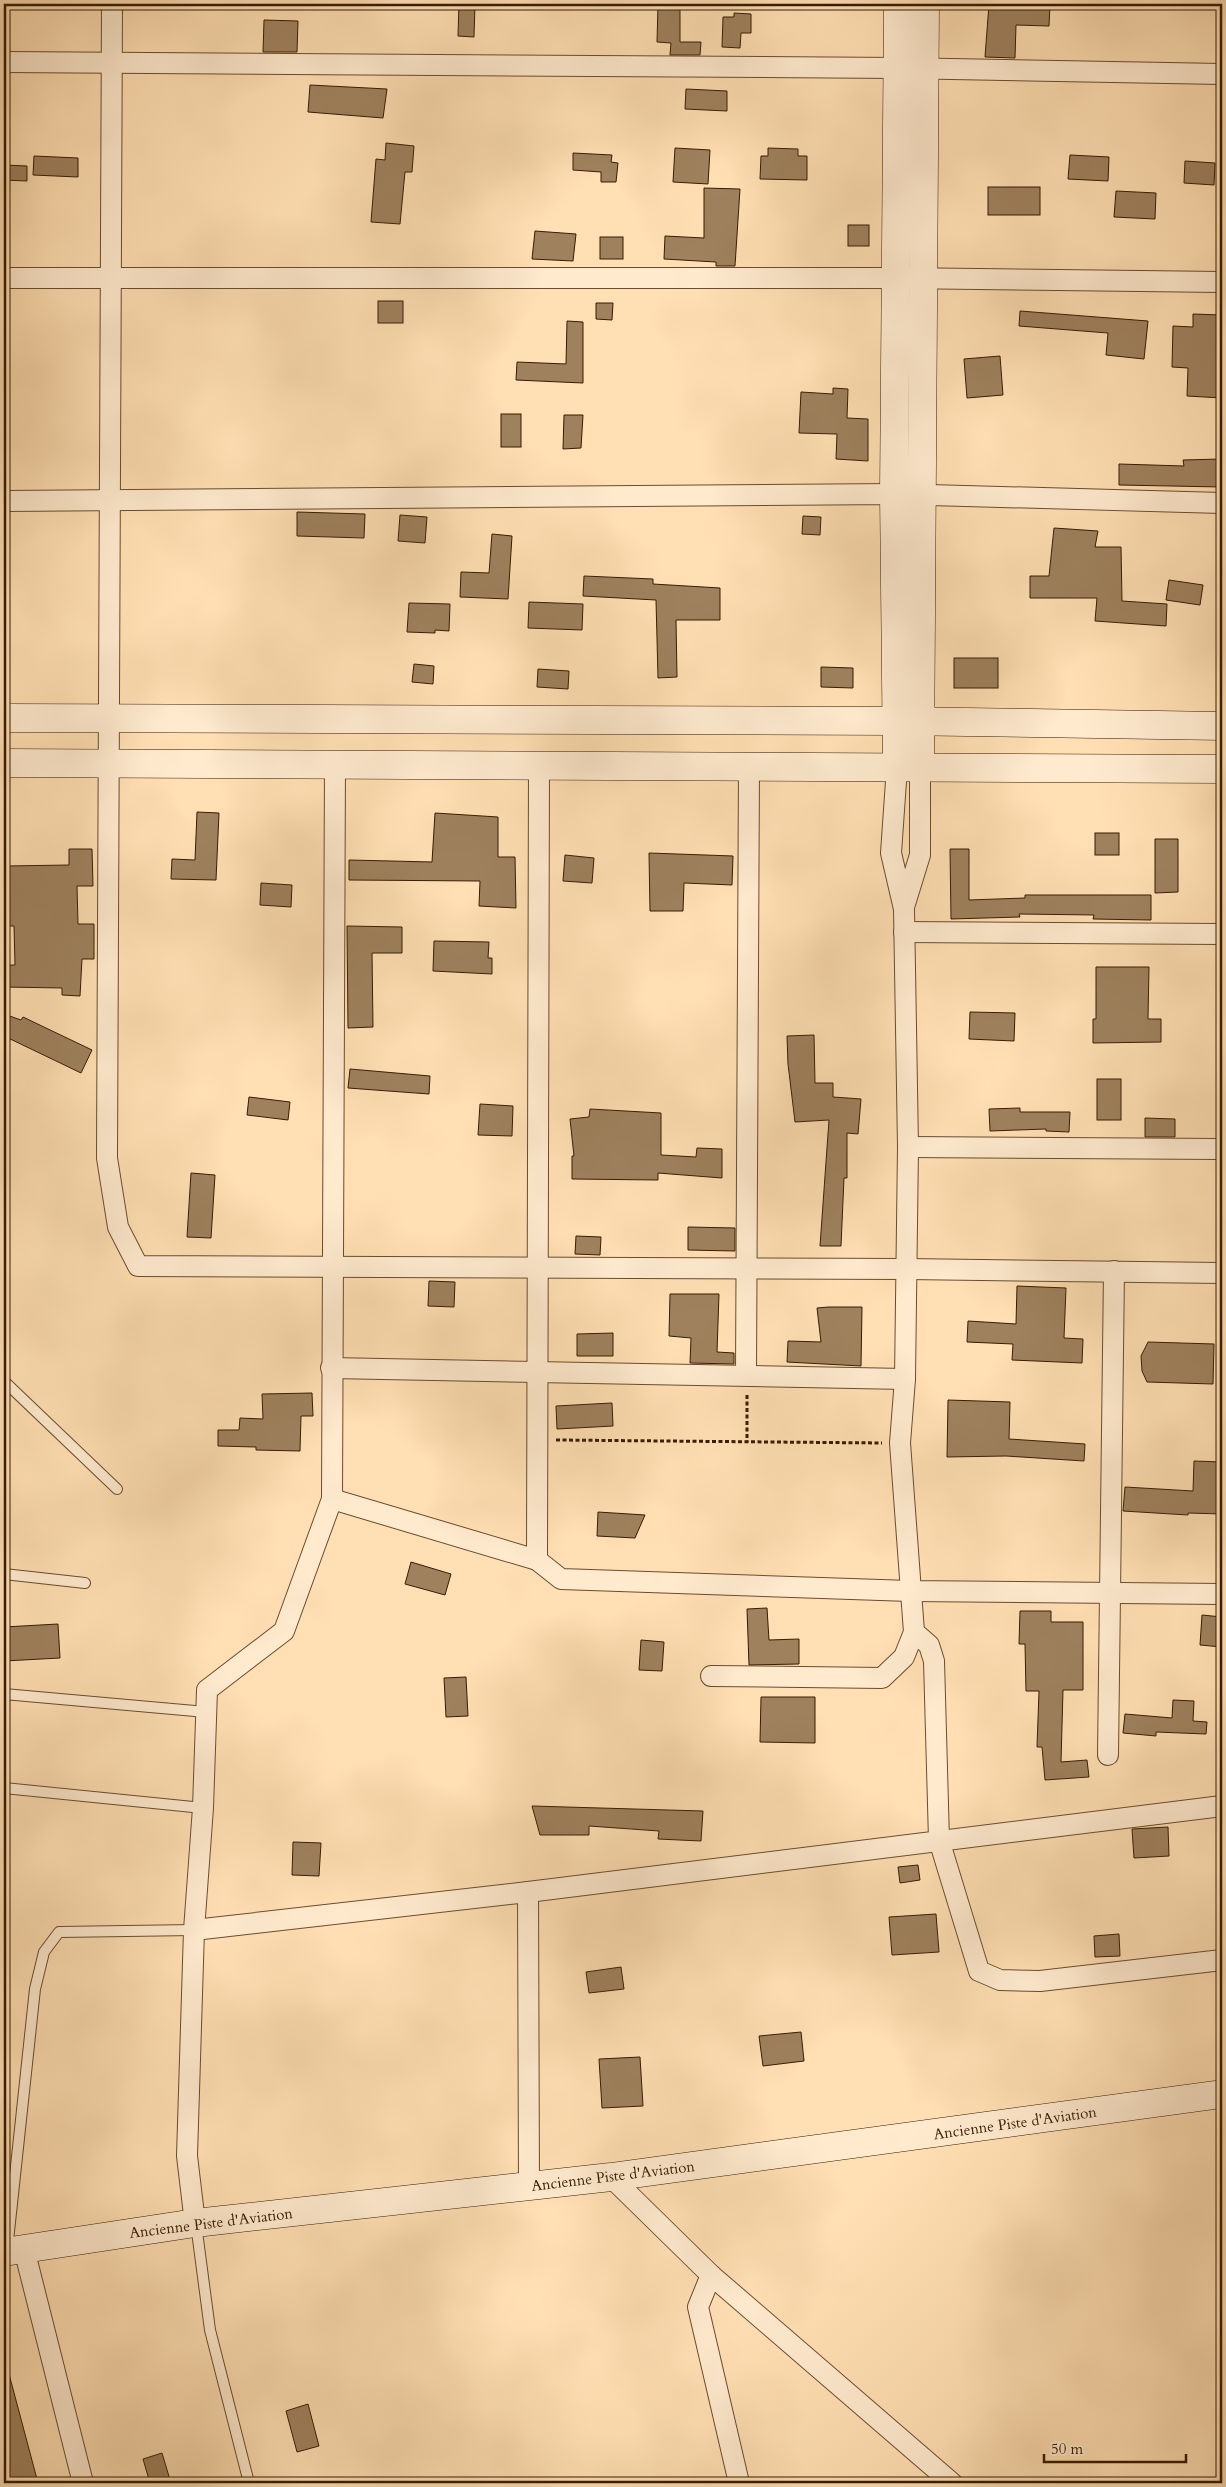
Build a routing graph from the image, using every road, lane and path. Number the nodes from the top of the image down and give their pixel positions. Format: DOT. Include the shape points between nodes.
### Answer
graph roads {
  1 [pos="112,4"];
  2 [pos="898,4"];
  3 [pos="925,4"];
  4 [pos="4,62"];
  5 [pos="112,62"];
  6 [pos="911,68"];
  7 [pos="1222,74"];
  8 [pos="4,278"];
  9 [pos="111,278"];
  10 [pos="910,278"];
  11 [pos="1222,282"];
  12 [pos="894,494"];
  13 [pos="922,495"];
  14 [pos="4,501"];
  15 [pos="110,502"];
  16 [pos="1222,503"];
  17 [pos="4,718"];
  18 [pos="109,719"];
  19 [pos="909,721"];
  20 [pos="1222,726"];
  21 [pos="4,762"];
  22 [pos="109,763"];
  23 [pos="335,764"];
  24 [pos="539,766"];
  25 [pos="749,767"];
  26 [pos="908,767"];
  27 [pos="1222,769"];
  28 [pos="904,909"];
  29 [pos="904,932"];
  30 [pos="1222,934"];
  31 [pos="908,1147"];
  32 [pos="1222,1149"];
  33 [pos="333,1267"];
  34 [pos="537,1268"];
  35 [pos="747,1269"];
  36 [pos="907,1269"];
  37 [pos="1114,1271"];
  38 [pos="1222,1273"];
  39 [pos="331,1368"];
  40 [pos="536,1371"];
  41 [pos="746,1374"];
  42 [pos="905,1379"];
  43 [pos="4,1381"];
  44 [pos="538,1440"];
  45 [pos="747,1442"];
  46 [pos="900,1443"];
  47 [pos="116,1489"];
  48 [pos="332,1499"];
  49 [pos="537,1560"];
  50 [pos="4,1574"];
  51 [pos="85,1583"];
  52 [pos="910,1591"];
  53 [pos="1109,1594"];
  54 [pos="1222,1594"];
  55 [pos="914,1632"];
  56 [pos="711,1676"];
  57 [pos="4,1694"];
  58 [pos="206,1712"];
  59 [pos="1108,1755"];
  60 [pos="4,1788"];
  61 [pos="1222,1806"];
  62 [pos="203,1808"];
  63 [pos="939,1840"];
  64 [pos="528,1892"];
  65 [pos="194,1930"];
  66 [pos="1222,1960"];
  67 [pos="1222,2094"];
  68 [pos="611,2177"];
  69 [pos="529,2186"];
  70 [pos="196,2223"];
  71 [pos="12,2251"];
  72 [pos="711,2275"];
  73 [pos="83,2483"];
  74 [pos="249,2483"];
  75 [pos="739,2483"];
  76 [pos="952,2483"];
  1 -- 5 [label="street"];
  2 -- 6 [label="street"];
  3 -- 6 [label="street"];
  4 -- 5 [label="street"];
  5 -- 6 [label="street"];
  5 -- 9 [label="street"];
  6 -- 7 [label="street"];
  6 -- 10 [label="street"];
  8 -- 9 [label="street"];
  9 -- 10 [label="street"];
  9 -- 15 [label="street"];
  10 -- 11 [label="street"];
  10 -- 12 [label="street"];
  10 -- 13 [label="street"];
  12 -- 13 [label="street"];
  12 -- 15 [label="street"];
  12 -- 19 [label="street"];
  13 -- 16 [label="street"];
  13 -- 19 [label="street"];
  14 -- 15 [label="street"];
  15 -- 18 [label="street"];
  17 -- 18 [label="street"];
  18 -- 19 [label="street"];
  18 -- 22 [label="street"];
  19 -- 20 [label="street"];
  19 -- 26 [label="street"];
  21 -- 22 [label="street"];
  22 -- 23 [label="street"];
  22 -- 33 [label="street" via="107,1158 118,1227 138,1266"];
  23 -- 24 [label="street"];
  23 -- 33 [label="street"];
  24 -- 25 [label="street"];
  24 -- 34 [label="street"];
  25 -- 26 [label="street"];
  25 -- 35 [label="street"];
  26 -- 27 [label="street"];
  26 -- 28 [label="street" via="920,855"];
  26 -- 28 [label="street" via="890,853"];
  28 -- 29 [label="street"];
  29 -- 30 [label="street"];
  29 -- 31 [label="street"];
  31 -- 32 [label="street"];
  31 -- 36 [label="street"];
  33 -- 34 [label="street"];
  33 -- 39 [label="street"];
  34 -- 35 [label="street"];
  34 -- 40 [label="street"];
  35 -- 36 [label="street"];
  35 -- 41 [label="street"];
  36 -- 37 [label="street"];
  36 -- 42 [label="street"];
  37 -- 38 [label="street"];
  37 -- 53 [label="street"];
  39 -- 40 [label="street"];
  39 -- 48 [label="street"];
  40 -- 41 [label="street"];
  40 -- 44 [label="street"];
  41 -- 42 [label="street"];
  41 -- 45 [label="path"];
  42 -- 46 [label="street"];
  43 -- 47 [label="lane"];
  44 -- 45 [label="path"];
  44 -- 49 [label="street"];
  45 -- 46 [label="path"];
  46 -- 52 [label="street"];
  48 -- 49 [label="street"];
  48 -- 58 [label="street" via="284,1632 207,1690"];
  49 -- 52 [label="street" via="561,1579"];
  50 -- 51 [label="lane"];
  52 -- 53 [label="street"];
  52 -- 55 [label="street"];
  53 -- 54 [label="street"];
  53 -- 59 [label="street"];
  55 -- 56 [label="street" via="904,1657 882,1678"];
  55 -- 63 [label="street" via="929,1645 934,1661"];
  57 -- 58 [label="lane"];
  58 -- 62 [label="street"];
  60 -- 62 [label="lane"];
  61 -- 63 [label="street"];
  62 -- 65 [label="street"];
  63 -- 64 [label="street"];
  63 -- 66 [label="street" via="980,1971 1000,1980 1040,1981"];
  64 -- 65 [label="street"];
  64 -- 69 [label="street"];
  65 -- 70 [label="street" via="186,2156"];
  65 -- 71 [label="lane" via="59,1932 44,1952 35,1989"];
  67 -- 68 [label="street, Ancienne Piste d'Aviation"];
  68 -- 69 [label="street, Ancienne Piste d'Aviation"];
  68 -- 72 [label="street"];
  69 -- 70 [label="street, Ancienne Piste d'Aviation"];
  70 -- 71 [label="street, Ancienne Piste d'Aviation"];
  70 -- 74 [label="lane" via="210,2330"];
  71 -- 73 [label="street"];
  72 -- 75 [label="street" via="698,2307"];
  72 -- 76 [label="street"];
}
